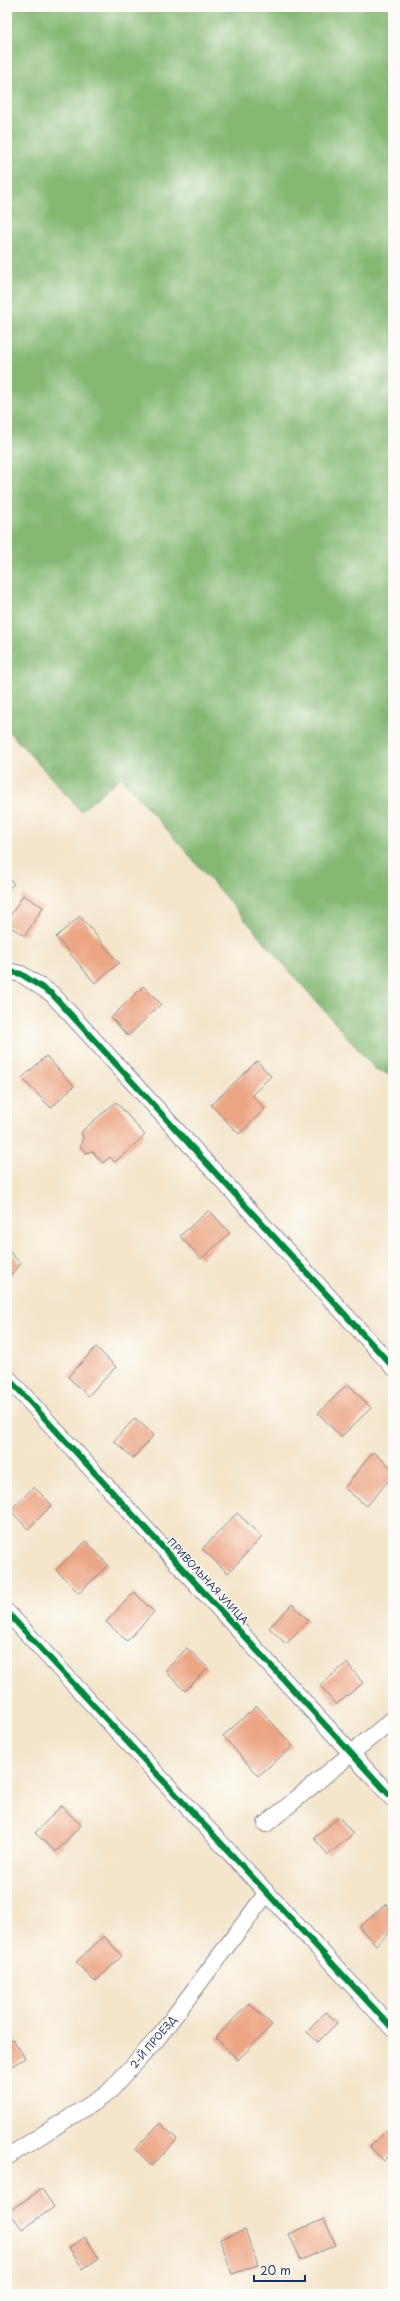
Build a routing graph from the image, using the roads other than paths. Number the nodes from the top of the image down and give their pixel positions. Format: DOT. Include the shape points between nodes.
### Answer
graph roads {
  1 [pos="7,971"];
  2 [pos="393,1367"];
  3 [pos="7,1376"];
  4 [pos="7,1612"];
  5 [pos="393,1719"];
  6 [pos="353,1753"];
  7 [pos="393,1799"];
  8 [pos="266,1824"];
  9 [pos="266,1894"];
  10 [pos="393,2030"];
  11 [pos="7,2157"];
  1 -- 2 [label="street" via="21,974 52,994"];
  3 -- 6 [label="street, ПРИВОЛЬНАЯ УЛИЦА"];
  4 -- 9 [label="street"];
  5 -- 6 [label="street"];
  6 -- 7 [label="street, ПРИВОЛЬНАЯ УЛИЦА"];
  6 -- 8 [label="street"];
  9 -- 10 [label="street"];
  9 -- 11 [label="street, 2-Й ПРОЕЗД" via="157,2039 107,2094"];
}
